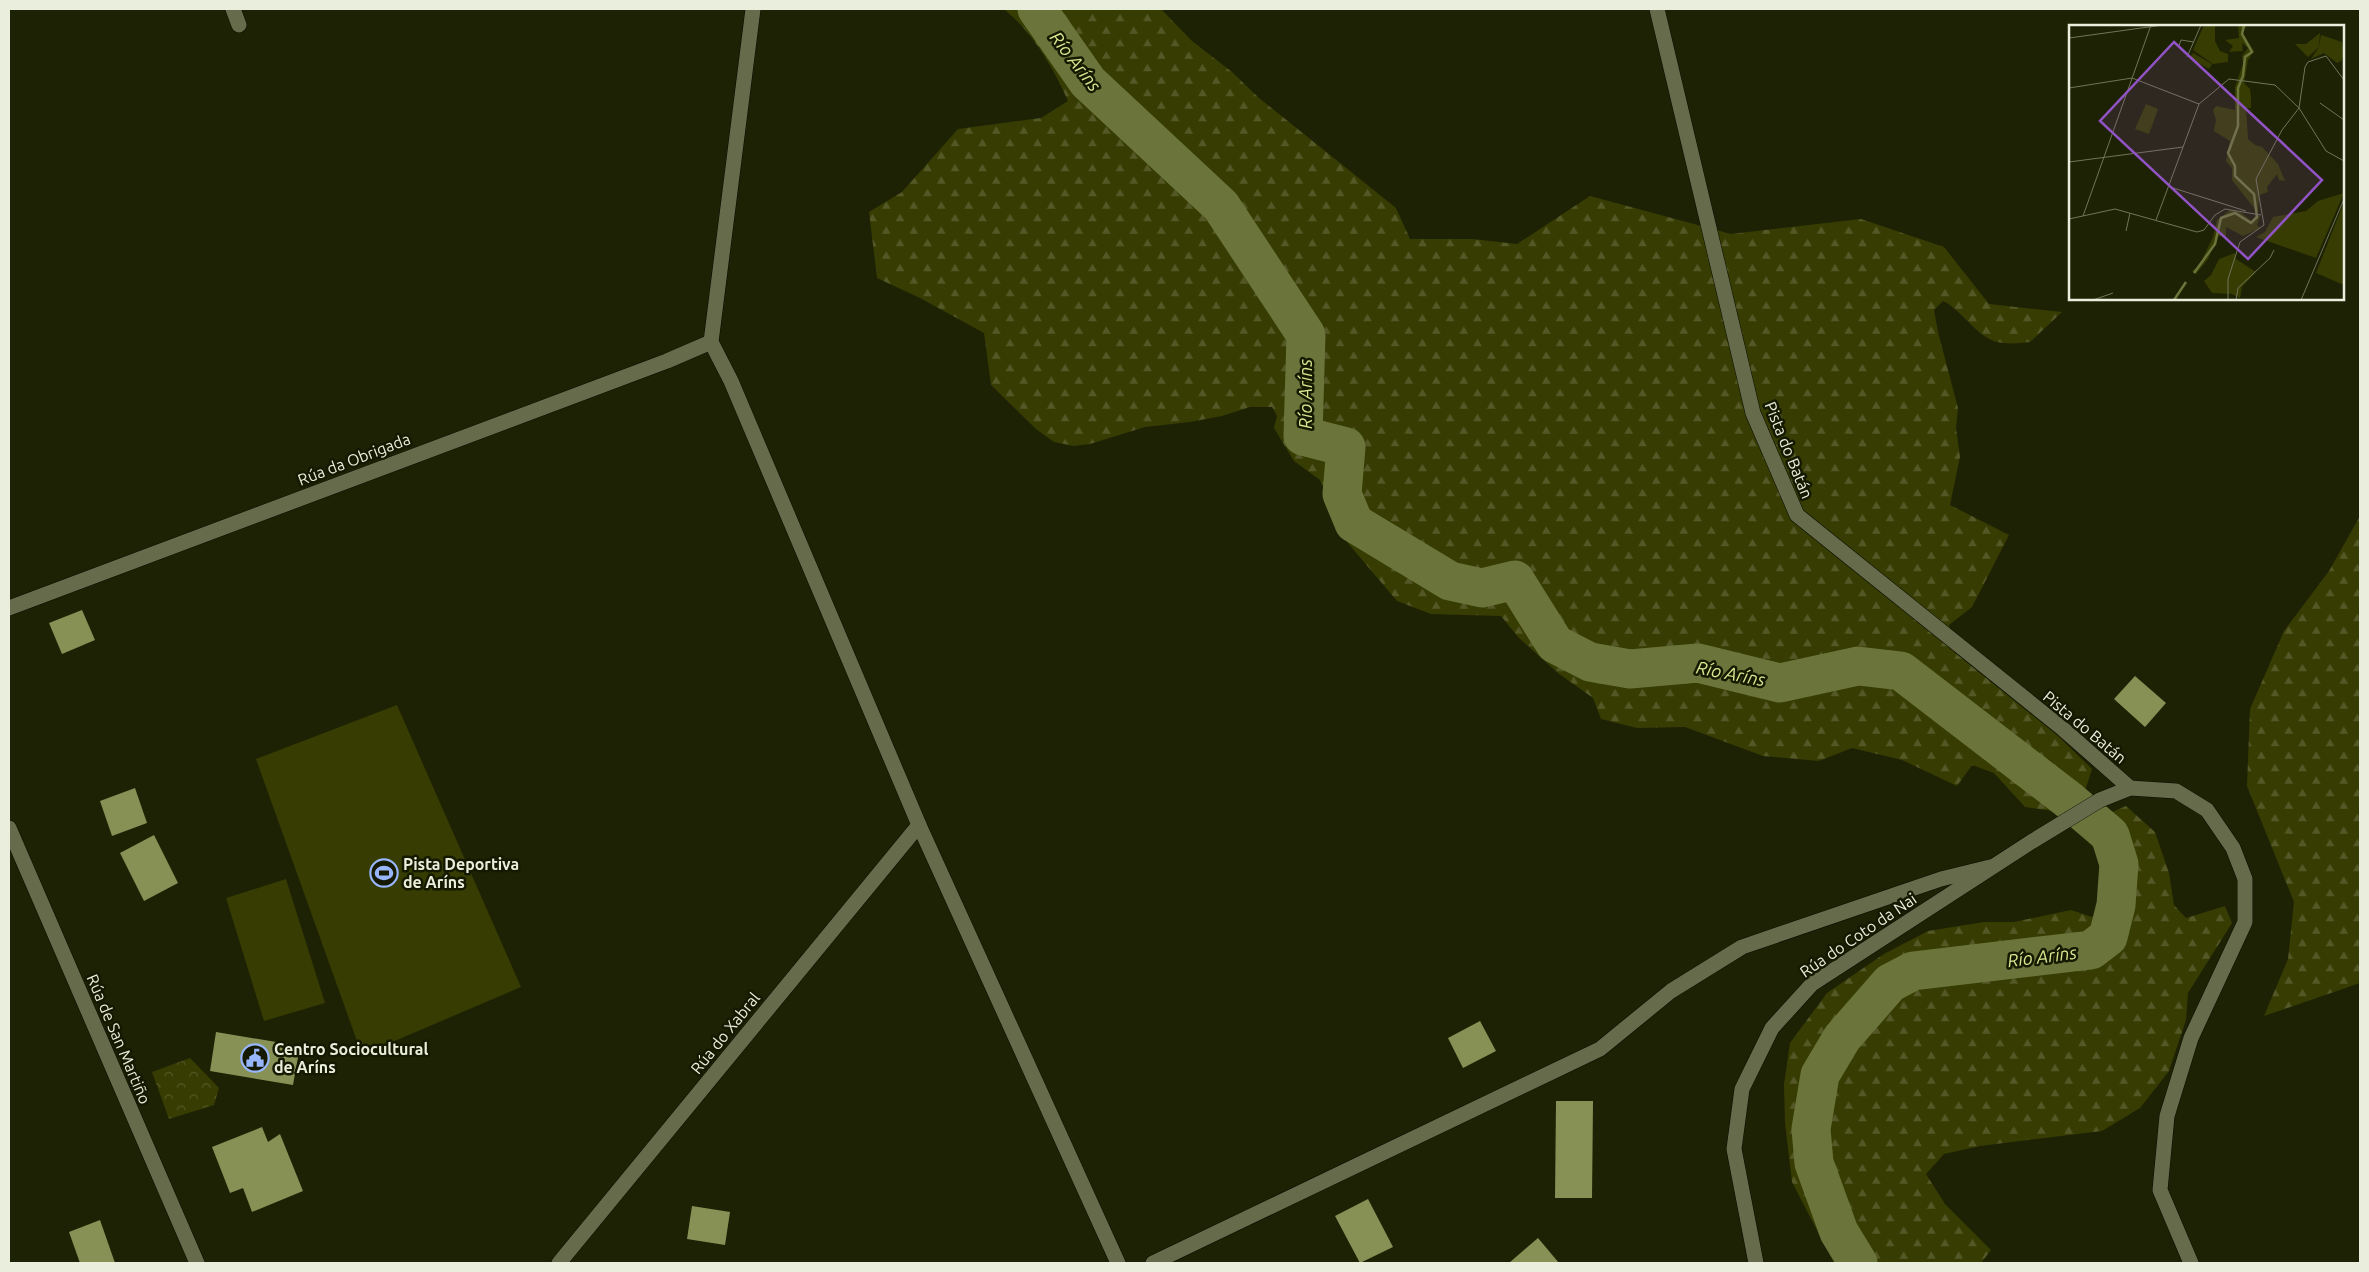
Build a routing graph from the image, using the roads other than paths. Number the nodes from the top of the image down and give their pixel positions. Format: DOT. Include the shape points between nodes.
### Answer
graph roads {
  1 [pos="233,9"];
  2 [pos="753,9"];
  3 [pos="1657,9"];
  4 [pos="239,25"];
  5 [pos="711,342"];
  6 [pos="9,608"];
  7 [pos="2130,788"];
  8 [pos="919,825"];
  9 [pos="9,828"];
  10 [pos="1996,866"];
  11 [pos="197,1263"];
  12 [pos="559,1263"];
  13 [pos="1118,1263"];
  14 [pos="1153,1263"];
  15 [pos="1756,1263"];
  16 [pos="2191,1263"];
  1 -- 4 [label="street"];
  2 -- 5 [label="street"];
  3 -- 7 [label="street, Pista do Batán" via="1753,414 1797,515 2063,729"];
  5 -- 6 [label="street, Rúa da Obrigada"];
  5 -- 8 [label="street" via="731,381"];
  7 -- 10 [label="street, Rúa do Coto da Nai" via="2100,800"];
  7 -- 16 [label="street" via="2176,791 2207,810 2233,848 2244,879 2245,922 2191,1038 2167,1116 2160,1190"];
  8 -- 12 [label="street, Rúa do Xabral"];
  8 -- 13 [label="street"];
  9 -- 11 [label="street, Rúa de San Martiño"];
  10 -- 14 [label="street" via="1941,878 1742,947 1671,991 1600,1049"];
  10 -- 15 [label="street, Rúa do Coto da Nai" via="1812,984 1772,1028 1742,1090 1734,1149"];
}
